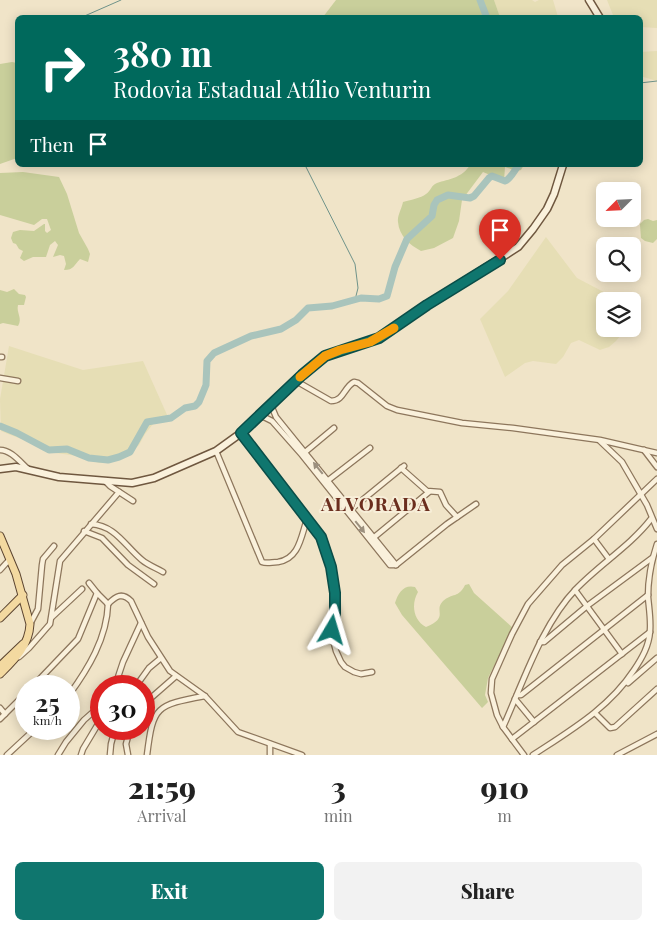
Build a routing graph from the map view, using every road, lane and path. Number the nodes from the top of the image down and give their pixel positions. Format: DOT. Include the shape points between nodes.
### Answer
graph roads {
  1 [pos="589,0"];
  2 [pos="598,15"];
  3 [pos="562,167"];
  4 [pos="302,375"];
  5 [pos="0,378"];
  6 [pos="18,381"];
  7 [pos="296,381"];
  8 [pos="306,386"];
  9 [pos="271,405"];
  10 [pos="257,418"];
  11 [pos="334,428"];
  12 [pos="241,433"];
  13 [pos="600,440"];
  14 [pos="370,448"];
  15 [pos="0,450"];
  16 [pos="644,450"];
  17 [pos="216,452"];
  18 [pos="657,453"];
  19 [pos="304,454"];
  20 [pos="657,468"];
  21 [pos="0,469"];
  22 [pos="28,469"];
  23 [pos="657,479"];
  24 [pos="105,481"];
  25 [pos="326,482"];
  26 [pos="119,492"];
  27 [pos="429,492"];
  28 [pos="640,494"];
  29 [pos="132,500"];
  30 [pos="476,504"];
  31 [pos="349,511"];
  32 [pos="457,517"];
  33 [pos="307,519"];
  34 [pos="651,519"];
  35 [pos="91,524"];
  36 [pos="657,529"];
  37 [pos="84,531"];
  38 [pos="0,536"];
  39 [pos="372,539"];
  40 [pos="594,539"];
  41 [pos="657,544"];
  42 [pos="54,546"];
  43 [pos="652,558"];
  44 [pos="10,559"];
  45 [pos="609,559"];
  46 [pos="0,570"];
  47 [pos="163,572"];
  48 [pos="19,582"];
  49 [pos="89,583"];
  50 [pos="154,584"];
  51 [pos="82,589"];
  52 [pos="575,590"];
  53 [pos="97,594"];
  54 [pos="23,595"];
  55 [pos="648,595"];
  56 [pos="108,604"];
  57 [pos="13,605"];
  58 [pos="587,606"];
  59 [pos="0,618"];
  60 [pos="51,618"];
  61 [pos="650,621"];
  62 [pos="141,623"];
  63 [pos="657,623"];
  64 [pos="30,624"];
  65 [pos="604,629"];
  66 [pos="650,632"];
  67 [pos="540,642"];
  68 [pos="622,654"];
  69 [pos="14,656"];
  70 [pos="161,658"];
  71 [pos="657,658"];
  72 [pos="0,666"];
  73 [pos="372,672"];
  74 [pos="0,674"];
  75 [pos="44,675"];
  76 [pos="119,675"];
  77 [pos="144,675"];
  78 [pos="176,676"];
  79 [pos="80,678"];
  80 [pos="623,687"];
  81 [pos="657,689"];
  82 [pos="155,694"];
  83 [pos="205,696"];
  84 [pos="516,697"];
  85 [pos="15,705"];
  86 [pos="0,708"];
  87 [pos="595,713"];
  88 [pos="6,714"];
  89 [pos="90,715"];
  90 [pos="0,719"];
  91 [pos="534,722"];
  92 [pos="503,727"];
  93 [pos="657,734"];
  94 [pos="90,738"];
  95 [pos="512,739"];
  96 [pos="23,740"];
  97 [pos="111,740"];
  98 [pos="127,740"];
  99 [pos="270,744"];
  100 [pos="7,755"];
  101 [pos="58,755"];
  102 [pos="81,755"];
  103 [pos="110,755"];
  104 [pos="128,755"];
  105 [pos="148,755"];
  106 [pos="270,755"];
  107 [pos="302,755"];
  108 [pos="524,755"];
  109 [pos="533,755"];
  110 [pos="617,755"];
  1 -- 2 [label="main road"];
  3 -- 4 [label="main road" via="546,209 518,247 379,338 332,352"];
  4 -- 7 [label="main road"];
  4 -- 8 [label="street"];
  5 -- 6 [label="street"];
  7 -- 8 [label="street"];
  7 -- 9 [label="main road"];
  8 -- 13 [label="street" via="334,401 340,399 354,382 386,406 397,410"];
  9 -- 10 [label="main road"];
  9 -- 19 [label="street" via="276,417"];
  10 -- 12 [label="main road"];
  10 -- 19 [label="street" via="272,421"];
  11 -- 19 [label="street"];
  12 -- 17 [label="main road"];
  12 -- 33 [label="street"];
  13 -- 16 [label="street"];
  13 -- 28 [label="street" via="622,462"];
  14 -- 25 [label="street"];
  15 -- 22 [label="street" via="6,450"];
  16 -- 18 [label="street"];
  16 -- 20 [label="street"];
  17 -- 24 [label="main road" via="140,482"];
  17 -- 33 [label="street" via="262,562 284,561 292,557"];
  19 -- 25 [label="street"];
  21 -- 22 [label="main road"];
  22 -- 24 [label="main road" via="59,477"];
  23 -- 28 [label="street"];
  24 -- 26 [label="street"];
  25 -- 31 [label="street"];
  26 -- 29 [label="street"];
  26 -- 35 [label="street"];
  27 -- 31 [label="street" via="402,467"];
  27 -- 32 [label="street" via="440,492"];
  27 -- 39 [label="street"];
  28 -- 34 [label="street"];
  28 -- 40 [label="street"];
  30 -- 32 [label="street"];
  31 -- 39 [label="street"];
  32 -- 39 [label="street" via="396,565 390,566"];
  33 -- 73 [label="street" via="321,537 331,567 336,598 332,636 336,651 349,670 361,674"];
  34 -- 36 [label="street"];
  34 -- 45 [label="street" via="639,534"];
  35 -- 37 [label="street"];
  35 -- 47 [label="street" via="110,529 144,562"];
  37 -- 50 [label="street" via="102,538 128,565"];
  37 -- 60 [label="street" via="60,561"];
  38 -- 44 [label="main road"];
  40 -- 45 [label="street"];
  40 -- 92 [label="street" via="562,565 528,604 515,627 491,687 493,704"];
  41 -- 43 [label="street"];
  42 -- 64 [label="street" via="43,559 38,610"];
  43 -- 55 [label="street"];
  43 -- 58 [label="street"];
  44 -- 46 [label="street"];
  44 -- 48 [label="main road"];
  45 -- 52 [label="street"];
  48 -- 54 [label="main road"];
  48 -- 57 [label="main road" via="19,595"];
  49 -- 53 [label="street"];
  51 -- 60 [label="street"];
  52 -- 58 [label="street"];
  52 -- 67 [label="street"];
  53 -- 56 [label="street"];
  53 -- 75 [label="street" via="78,639"];
  54 -- 57 [label="main road"];
  54 -- 64 [label="main road"];
  55 -- 61 [label="street"];
  55 -- 65 [label="street"];
  56 -- 62 [label="street" via="119,595 125,596 131,601"];
  56 -- 79 [label="street" via="98,644"];
  57 -- 59 [label="main road"];
  58 -- 65 [label="street"];
  58 -- 67 [label="street"];
  60 -- 69 [label="street" via="41,635 23,654"];
  61 -- 63 [label="street"];
  61 -- 66 [label="street"];
  62 -- 70 [label="street"];
  62 -- 76 [label="street"];
  64 -- 69 [label="main road" via="24,648"];
  65 -- 68 [label="street"];
  65 -- 84 [label="street"];
  66 -- 68 [label="street"];
  66 -- 80 [label="street" via="645,652"];
  67 -- 84 [label="street"];
  68 -- 91 [label="street"];
  69 -- 72 [label="main road"];
  69 -- 74 [label="main road"];
  70 -- 77 [label="street"];
  70 -- 78 [label="street"];
  71 -- 80 [label="street"];
  78 -- 82 [label="street"];
  78 -- 83 [label="street"];
  80 -- 87 [label="street"];
  81 -- 87 [label="street" via="615,727 610,728"];
  83 -- 99 [label="street" via="238,732"];
  83 -- 105 [label="street" via="175,702 158,712 151,725"];
  84 -- 91 [label="street"];
  84 -- 92 [label="street"];
  85 -- 88 [label="street"];
  86 -- 88 [label="street"];
  87 -- 109 [label="street"];
  88 -- 90 [label="street"];
  89 -- 101 [label="street"];
  91 -- 95 [label="street"];
  92 -- 95 [label="street"];
  93 -- 110 [label="street"];
  94 -- 102 [label="street"];
  95 -- 108 [label="street"];
  96 -- 100 [label="street"];
  97 -- 103 [label="street"];
  98 -- 104 [label="street"];
  99 -- 106 [label="street"];
  99 -- 107 [label="street"];
}
